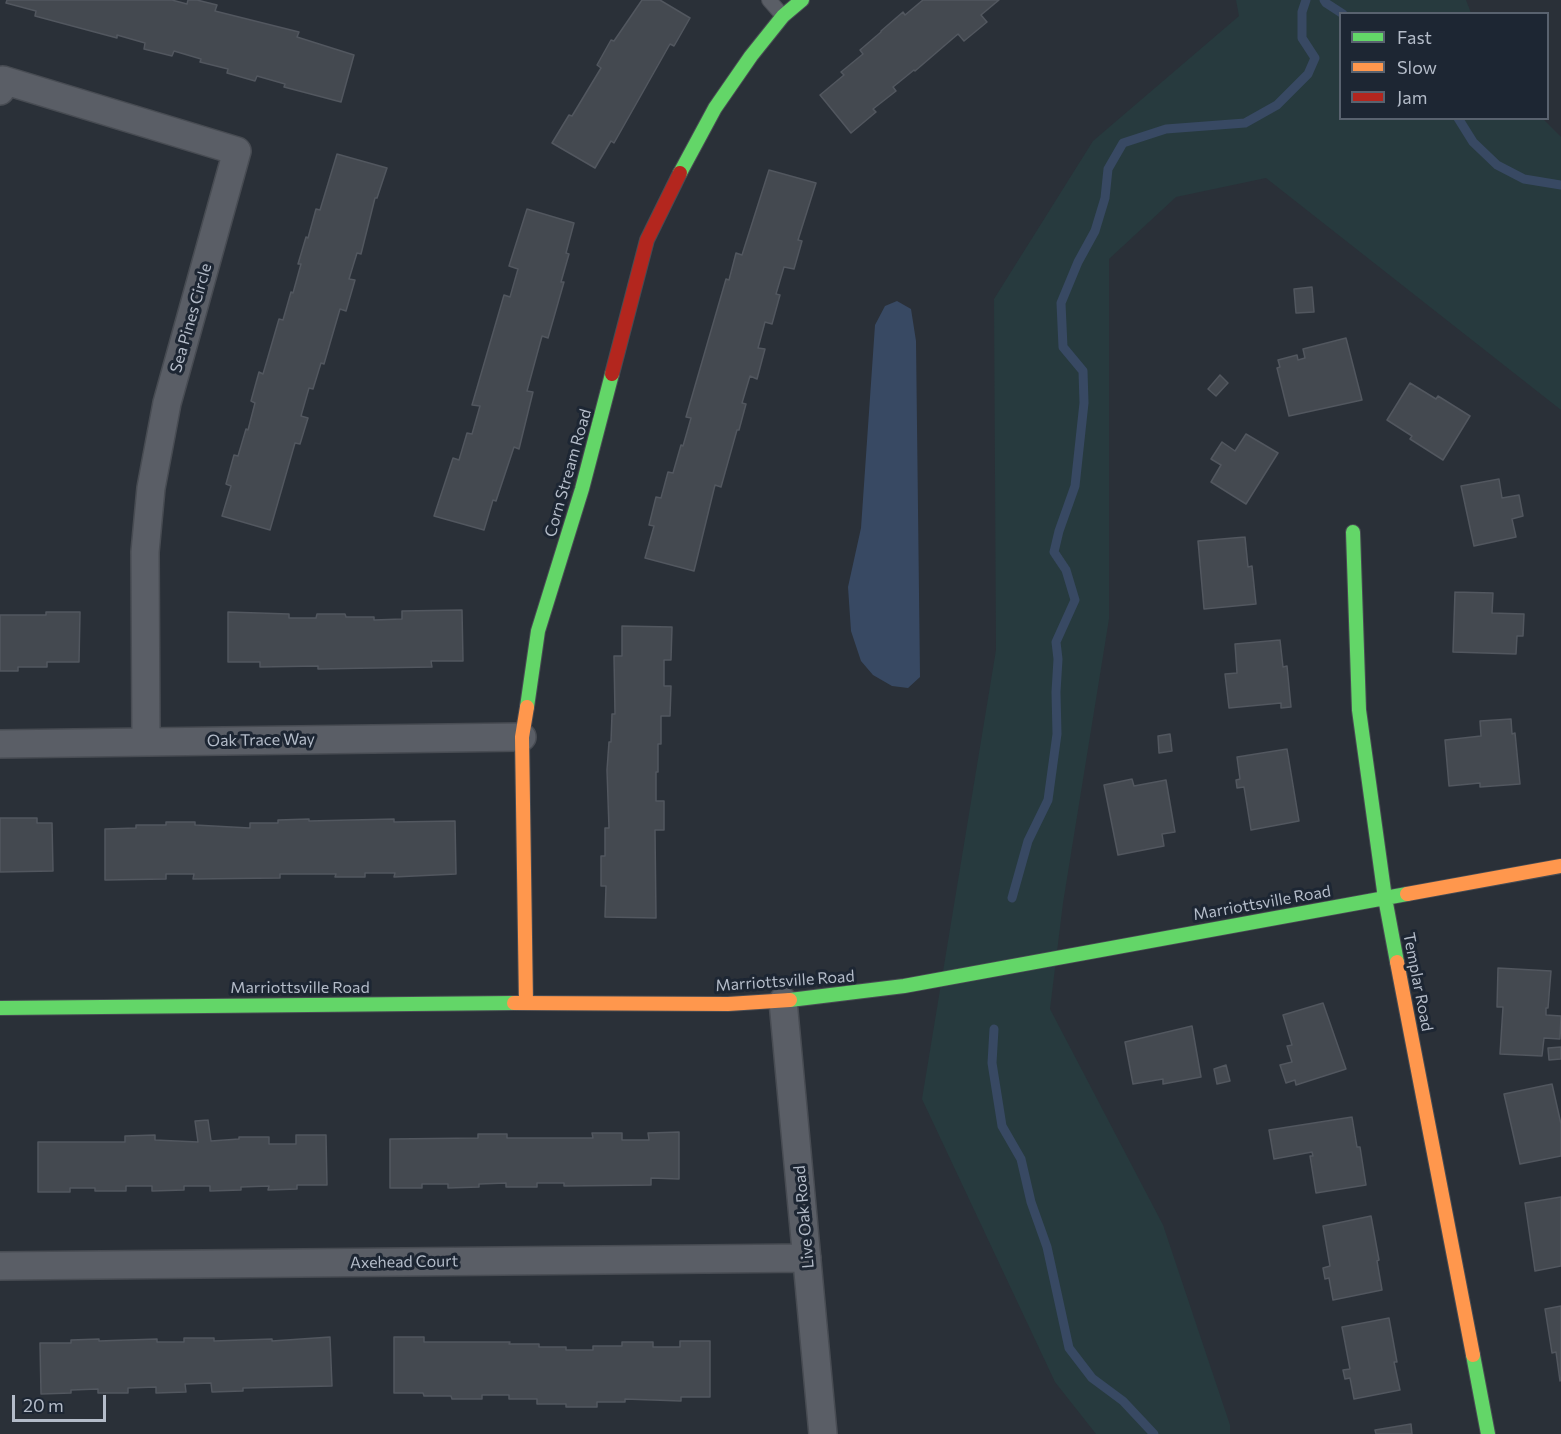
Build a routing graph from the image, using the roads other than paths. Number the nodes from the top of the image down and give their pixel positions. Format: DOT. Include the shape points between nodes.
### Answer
graph roads {
  1 [pos="769,0"];
  2 [pos="802,0"];
  3 [pos="783,16"];
  4 [pos="0,91"];
  5 [pos="1353,532"];
  6 [pos="522,737"];
  7 [pos="146,741"];
  8 [pos="0,744"];
  9 [pos="1561,866"];
  10 [pos="1385,898"];
  11 [pos="783,1001"];
  12 [pos="526,1003"];
  13 [pos="0,1008"];
  14 [pos="807,1258"];
  15 [pos="0,1266"];
  16 [pos="823,1434"];
  17 [pos="1488,1434"];
  1 -- 3 [label="lane"];
  2 -- 3 [label="street, Corn Stream Road"];
  3 -- 6 [label="street, Corn Stream Road" via="715,108 647,240 582,489 538,631"];
  4 -- 7 [label="street, Sea Pines Circle" via="3,81 237,151 167,403 151,488 145,552"];
  5 -- 10 [label="street, Templar Road" via="1359,710"];
  6 -- 7 [label="street, Oak Trace Way"];
  6 -- 12 [label="street, Corn Stream Road"];
  7 -- 8 [label="street, Oak Trace Way"];
  9 -- 10 [label="street, Marriottsville Road"];
  10 -- 11 [label="street, Marriottsville Road" via="904,986"];
  10 -- 17 [label="street, Templar Road"];
  11 -- 12 [label="street, Marriottsville Road"];
  11 -- 14 [label="street, Live Oak Road"];
  12 -- 13 [label="street, Marriottsville Road"];
  14 -- 15 [label="street, Axehead Court"];
  14 -- 16 [label="street, Live Oak Road"];
}
